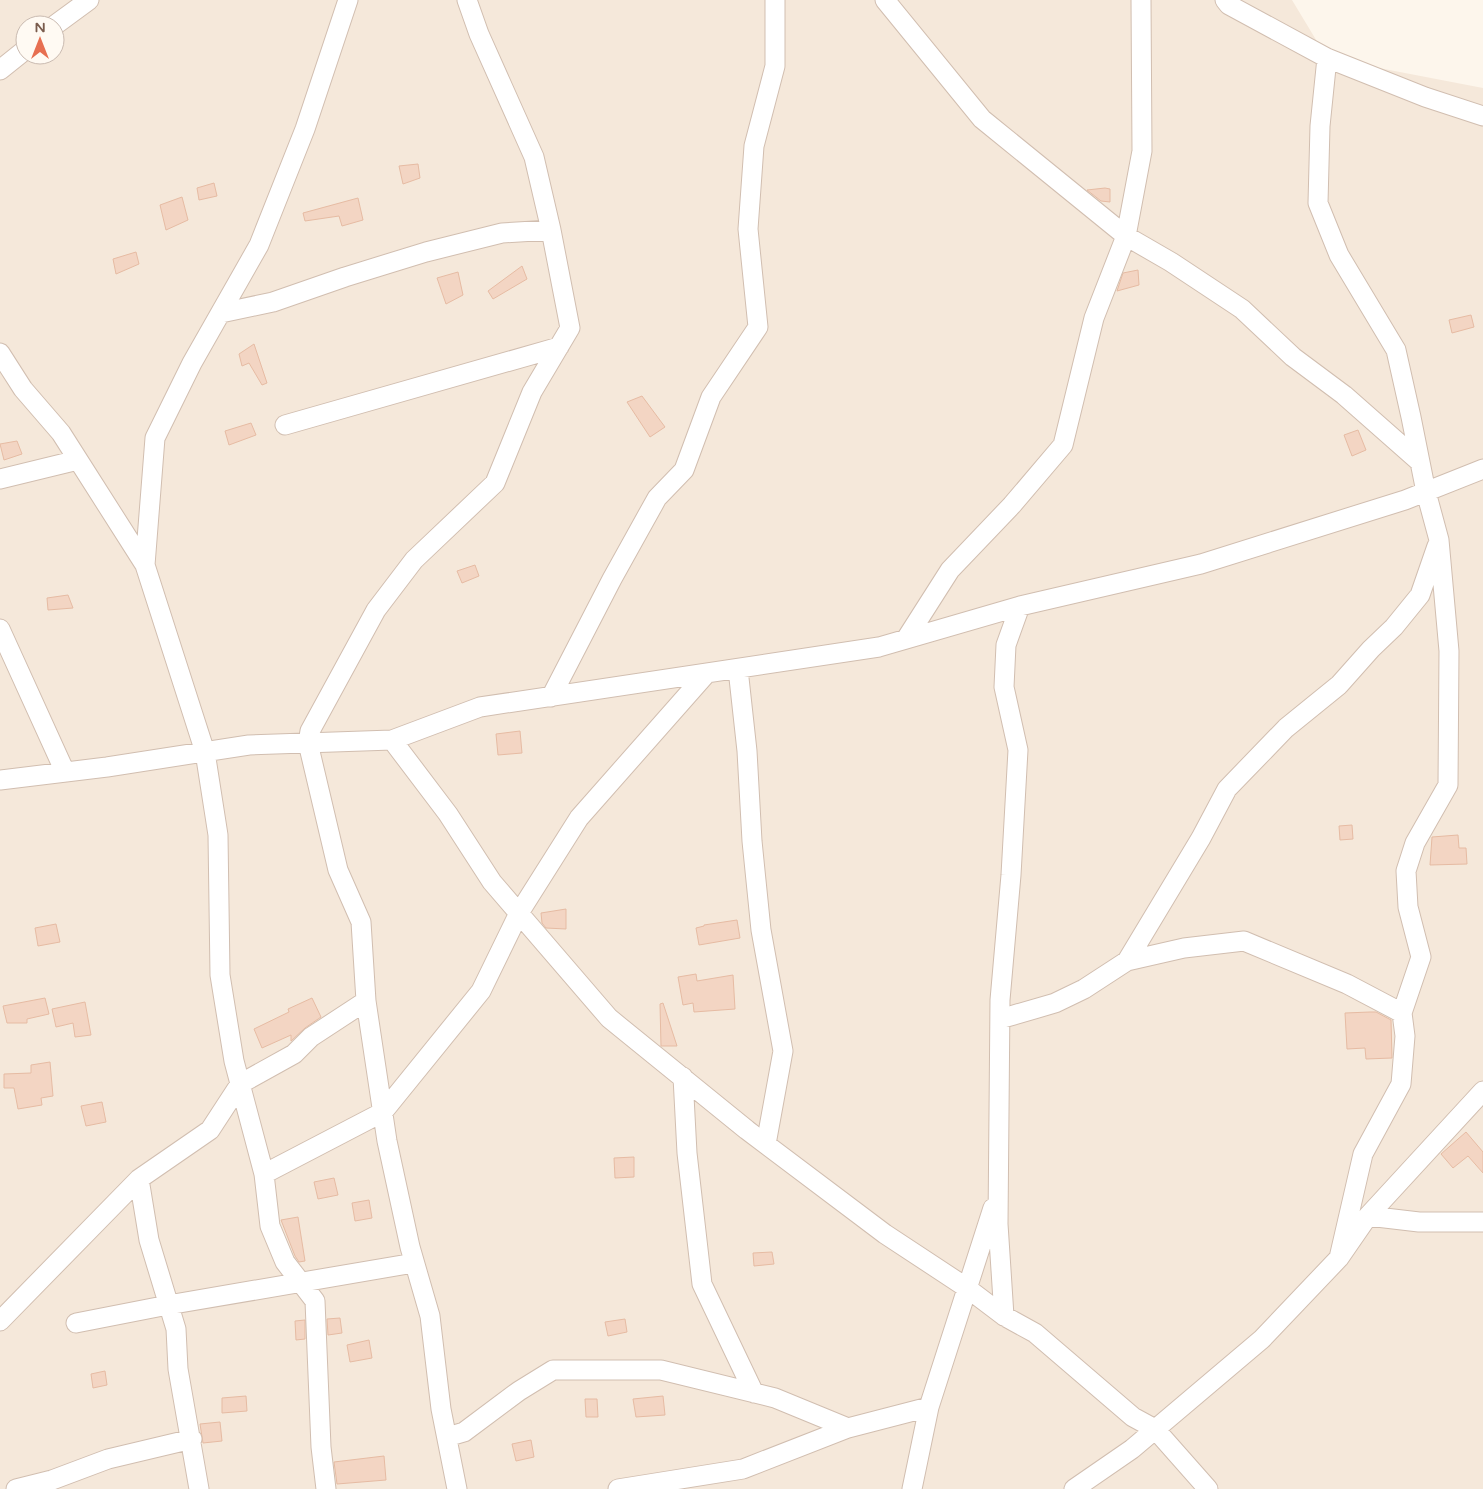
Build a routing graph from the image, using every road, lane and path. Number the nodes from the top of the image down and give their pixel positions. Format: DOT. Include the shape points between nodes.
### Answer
graph roads {
  1 [pos="89,0"];
  2 [pos="348,0"];
  3 [pos="467,0"];
  4 [pos="775,0"];
  5 [pos="885,0"];
  6 [pos="1141,0"];
  7 [pos="1225,0"];
  8 [pos="65,18"];
  9 [pos="15,58"];
  10 [pos="1327,58"];
  11 [pos="0,70"];
  12 [pos="1483,116"];
  13 [pos="552,230"];
  14 [pos="1126,236"];
  15 [pos="220,313"];
  16 [pos="559,347"];
  17 [pos="0,353"];
  18 [pos="285,425"];
  19 [pos="78,460"];
  20 [pos="1420,462"];
  21 [pos="1483,469"];
  22 [pos="0,479"];
  23 [pos="1426,492"];
  24 [pos="1439,540"];
  25 [pos="145,565"];
  26 [pos="1020,606"];
  27 [pos="0,629"];
  28 [pos="906,638"];
  29 [pos="738,669"];
  30 [pos="706,674"];
  31 [pos="551,697"];
  32 [pos="392,740"];
  33 [pos="308,743"];
  34 [pos="205,752"];
  35 [pos="65,772"];
  36 [pos="0,780"];
  37 [pos="519,913"];
  38 [pos="1127,961"];
  39 [pos="366,1001"];
  40 [pos="1402,1013"];
  41 [pos="1000,1019"];
  42 [pos="683,1077"];
  43 [pos="240,1084"];
  44 [pos="1483,1091"];
  45 [pos="383,1112"];
  46 [pos="766,1144"];
  47 [pos="264,1174"];
  48 [pos="139,1179"];
  49 [pos="998,1191"];
  50 [pos="1368,1216"];
  51 [pos="1483,1222"];
  52 [pos="1339,1258"];
  53 [pos="414,1263"];
  54 [pos="301,1282"];
  55 [pos="967,1288"];
  56 [pos="168,1304"];
  57 [pos="1004,1316"];
  58 [pos="0,1322"];
  59 [pos="76,1323"];
  60 [pos="754,1393"];
  61 [pos="929,1406"];
  62 [pos="848,1428"];
  63 [pos="1156,1429"];
  64 [pos="447,1437"];
  65 [pos="192,1439"];
  66 [pos="723,1481"];
  67 [pos="16,1489"];
  68 [pos="200,1489"];
  69 [pos="326,1489"];
  70 [pos="457,1489"];
  71 [pos="618,1489"];
  72 [pos="912,1489"];
  73 [pos="1074,1489"];
  74 [pos="1208,1489"];
  1 -- 8 [label="street"];
  2 -- 15 [label="street" via="305,129 259,245"];
  3 -- 13 [label="street" via="534,157"];
  4 -- 31 [label="street" via="775,66 754,146 748,229 758,327 711,397 684,470 657,498"];
  5 -- 14 [label="street" via="982,119"];
  6 -- 14 [label="street" via="1142,151"];
  7 -- 10 [label="street"];
  9 -- 11 [label="street"];
  10 -- 12 [label="street"];
  10 -- 20 [label="street" via="1320,126 1318,203 1339,255 1396,350"];
  13 -- 15 [label="street" via="502,233 426,252 273,302"];
  13 -- 16 [label="street" via="570,328"];
  14 -- 20 [label="street" via="1242,309 1294,357 1344,394"];
  14 -- 28 [label="street" via="1094,318 1063,444 1012,505 950,570"];
  15 -- 25 [label="street" via="155,438"];
  16 -- 18 [label="street"];
  16 -- 33 [label="street" via="532,392 495,483 414,560 376,610 310,731"];
  17 -- 19 [label="street" via="23,389 61,433"];
  19 -- 22 [label="street"];
  19 -- 25 [label="street"];
  20 -- 23 [label="street"];
  21 -- 23 [label="street"];
  23 -- 24 [label="street"];
  23 -- 26 [label="street" via="1202,564"];
  24 -- 38 [label="street" via="1420,595 1394,627 1339,685 1286,728 1227,789 1202,838"];
  24 -- 40 [label="street" via="1449,651 1448,785 1415,843 1406,871 1408,907 1421,957"];
  25 -- 34 [label="street"];
  26 -- 28 [label="street"];
  26 -- 41 [label="street" via="1006,645 1004,687 1018,750"];
  27 -- 35 [label="street"];
  28 -- 29 [label="street" via="879,647"];
  29 -- 30 [label="street"];
  29 -- 46 [label="street" via="761,930 783,1051"];
  30 -- 31 [label="street"];
  30 -- 37 [label="street" via="580,818"];
  31 -- 32 [label="street" via="480,707"];
  32 -- 33 [label="street"];
  32 -- 37 [label="street" via="448,814 492,882"];
  33 -- 34 [label="street" via="249,745"];
  33 -- 39 [label="street" via="338,870 361,922"];
  34 -- 35 [label="street"];
  34 -- 43 [label="street" via="218,836 220,975"];
  35 -- 36 [label="street"];
  37 -- 42 [label="street" via="609,1018"];
  37 -- 45 [label="street" via="481,991"];
  38 -- 40 [label="street" via="1184,948 1244,941 1347,984"];
  38 -- 41 [label="street" via="1084,989 1055,1003"];
  39 -- 43 [label="street" via="311,1037 294,1054"];
  39 -- 45 [label="street"];
  40 -- 52 [label="street" via="1405,1036 1400,1084 1363,1154"];
  41 -- 49 [label="street"];
  42 -- 46 [label="street"];
  42 -- 60 [label="street" via="686,1153 702,1284"];
  43 -- 47 [label="street"];
  43 -- 48 [label="street" via="210,1130"];
  44 -- 50 [label="street"];
  45 -- 47 [label="street"];
  45 -- 53 [label="street"];
  46 -- 55 [label="street" via="884,1234"];
  47 -- 54 [label="street" via="270,1226 285,1262"];
  48 -- 56 [label="street" via="149,1240"];
  48 -- 58 [label="street"];
  49 -- 55 [label="street"];
  49 -- 57 [label="street"];
  50 -- 51 [label="street" via="1419,1222"];
  50 -- 52 [label="street"];
  52 -- 63 [label="street" via="1262,1339"];
  53 -- 54 [label="street"];
  53 -- 64 [label="street" via="430,1316"];
  54 -- 56 [label="street"];
  54 -- 69 [label="street" via="315,1300 321,1447"];
  55 -- 57 [label="street"];
  55 -- 61 [label="street"];
  56 -- 59 [label="street"];
  56 -- 65 [label="street" via="176,1329 178,1369"];
  57 -- 63 [label="street" via="1035,1333 1133,1418"];
  60 -- 62 [label="street" via="775,1398"];
  60 -- 64 [label="street" via="661,1370 553,1370 464,1432"];
  61 -- 62 [label="street"];
  61 -- 72 [label="street"];
  62 -- 66 [label="street" via="743,1469"];
  63 -- 73 [label="street"];
  63 -- 74 [label="street"];
  64 -- 70 [label="street"];
  65 -- 67 [label="street" via="108,1459 52,1480"];
  65 -- 68 [label="street"];
  66 -- 71 [label="street"];
}
